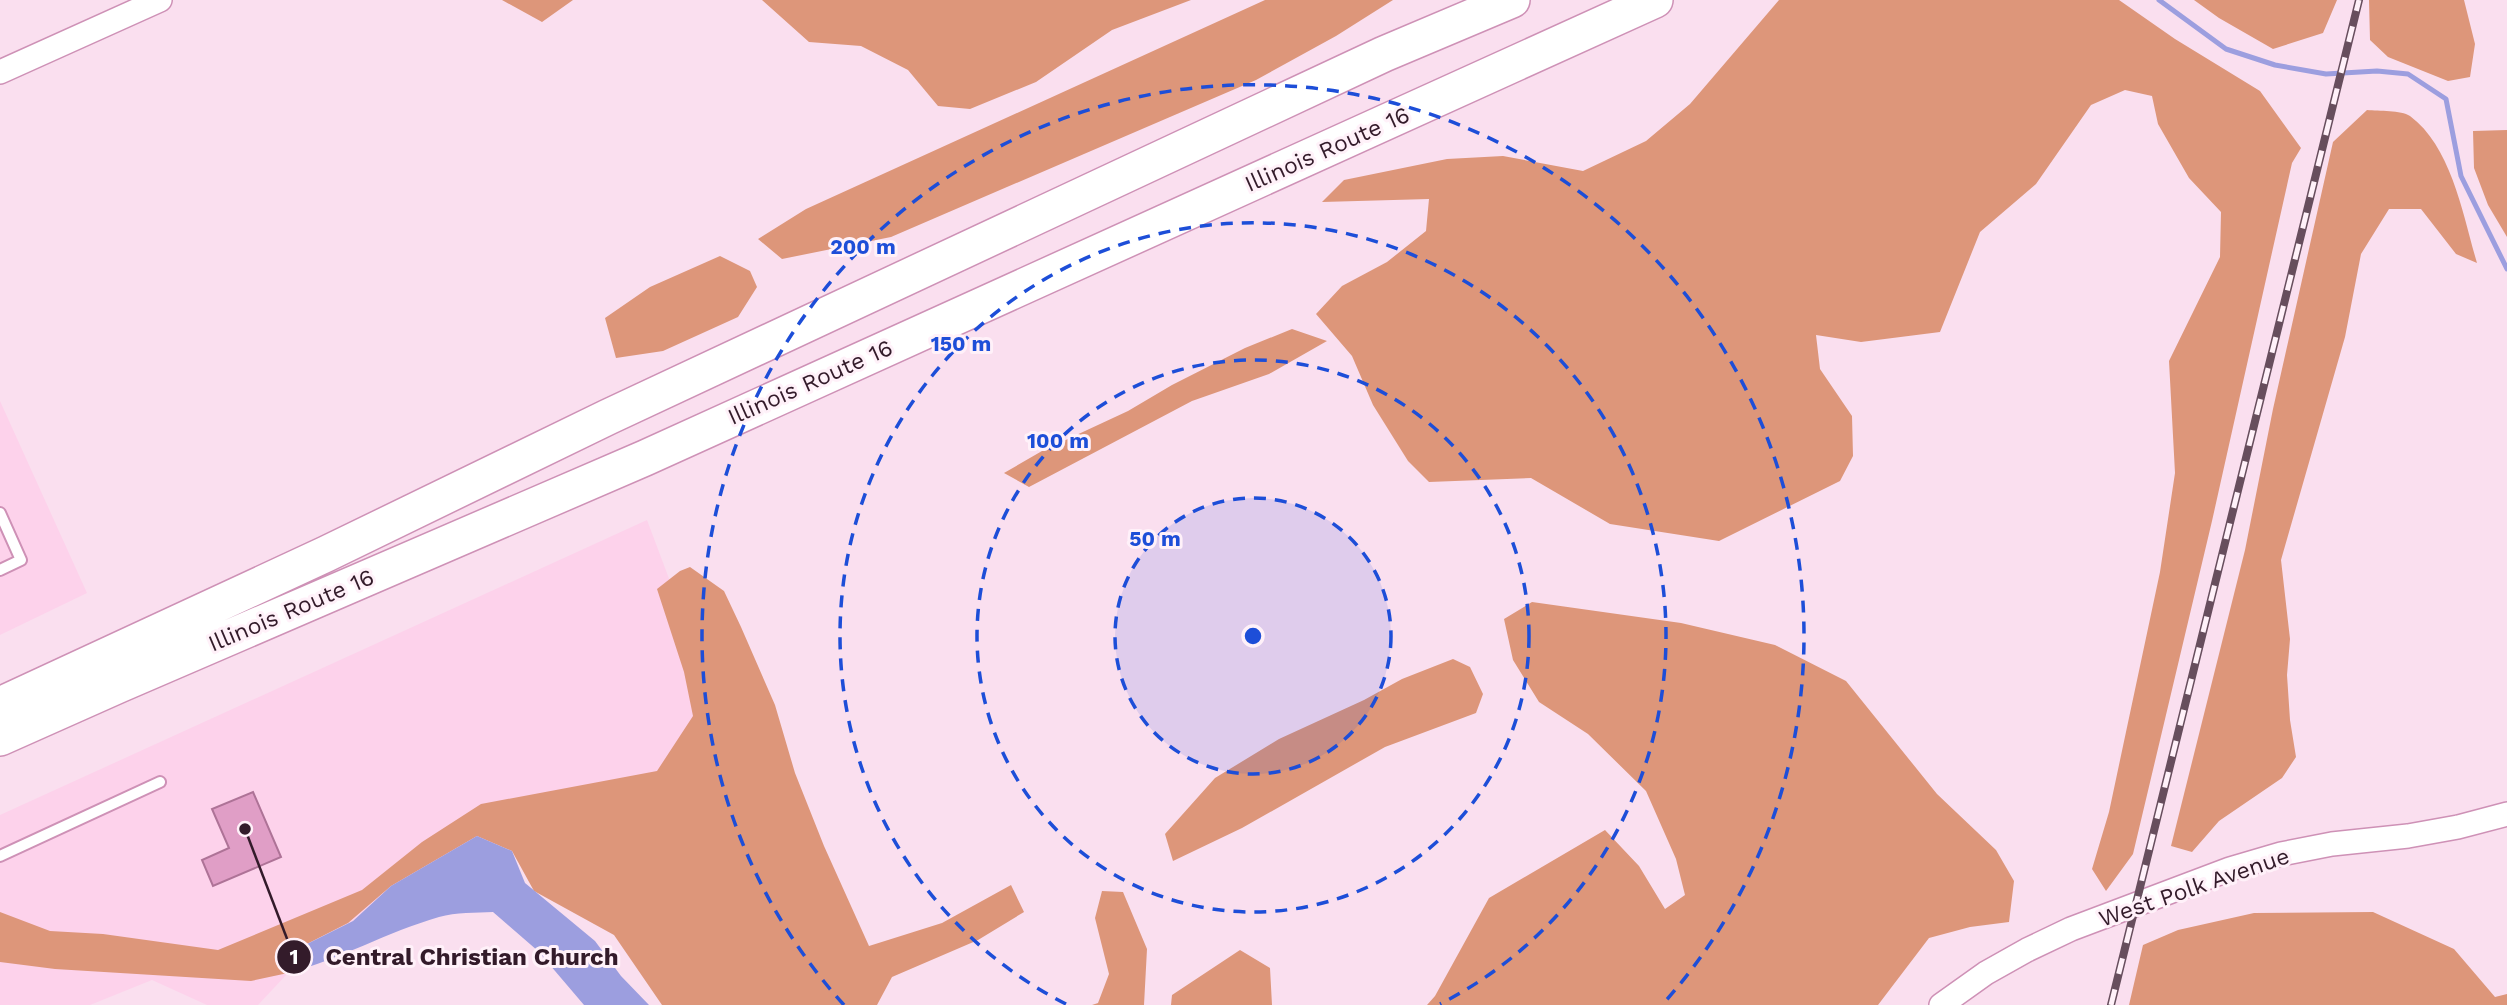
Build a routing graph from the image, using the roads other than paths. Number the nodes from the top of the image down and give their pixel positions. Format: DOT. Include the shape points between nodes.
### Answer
graph roads {
  1 [pos="160,0"];
  2 [pos="1512,0"];
  3 [pos="1655,0"];
  4 [pos="0,72"];
  5 [pos="0,513"];
  6 [pos="0,570"];
  7 [pos="0,705"];
  8 [pos="0,738"];
  9 [pos="160,782"];
  10 [pos="2507,814"];
  11 [pos="0,856"];
  12 [pos="1941,1005"];
  1 -- 4 [label="street"];
  2 -- 7 [label="main road, Illinois Route 16" via="1372,60 608,416 326,554"];
  3 -- 8 [label="main road, Illinois Route 16" via="657,452"];
  5 -- 6 [label="lane" via="22,560"];
  9 -- 11 [label="lane"];
  10 -- 12 [label="street, West Polk Avenue" via="2408,836 2281,854 2230,869 2071,929 1986,973"];
}
